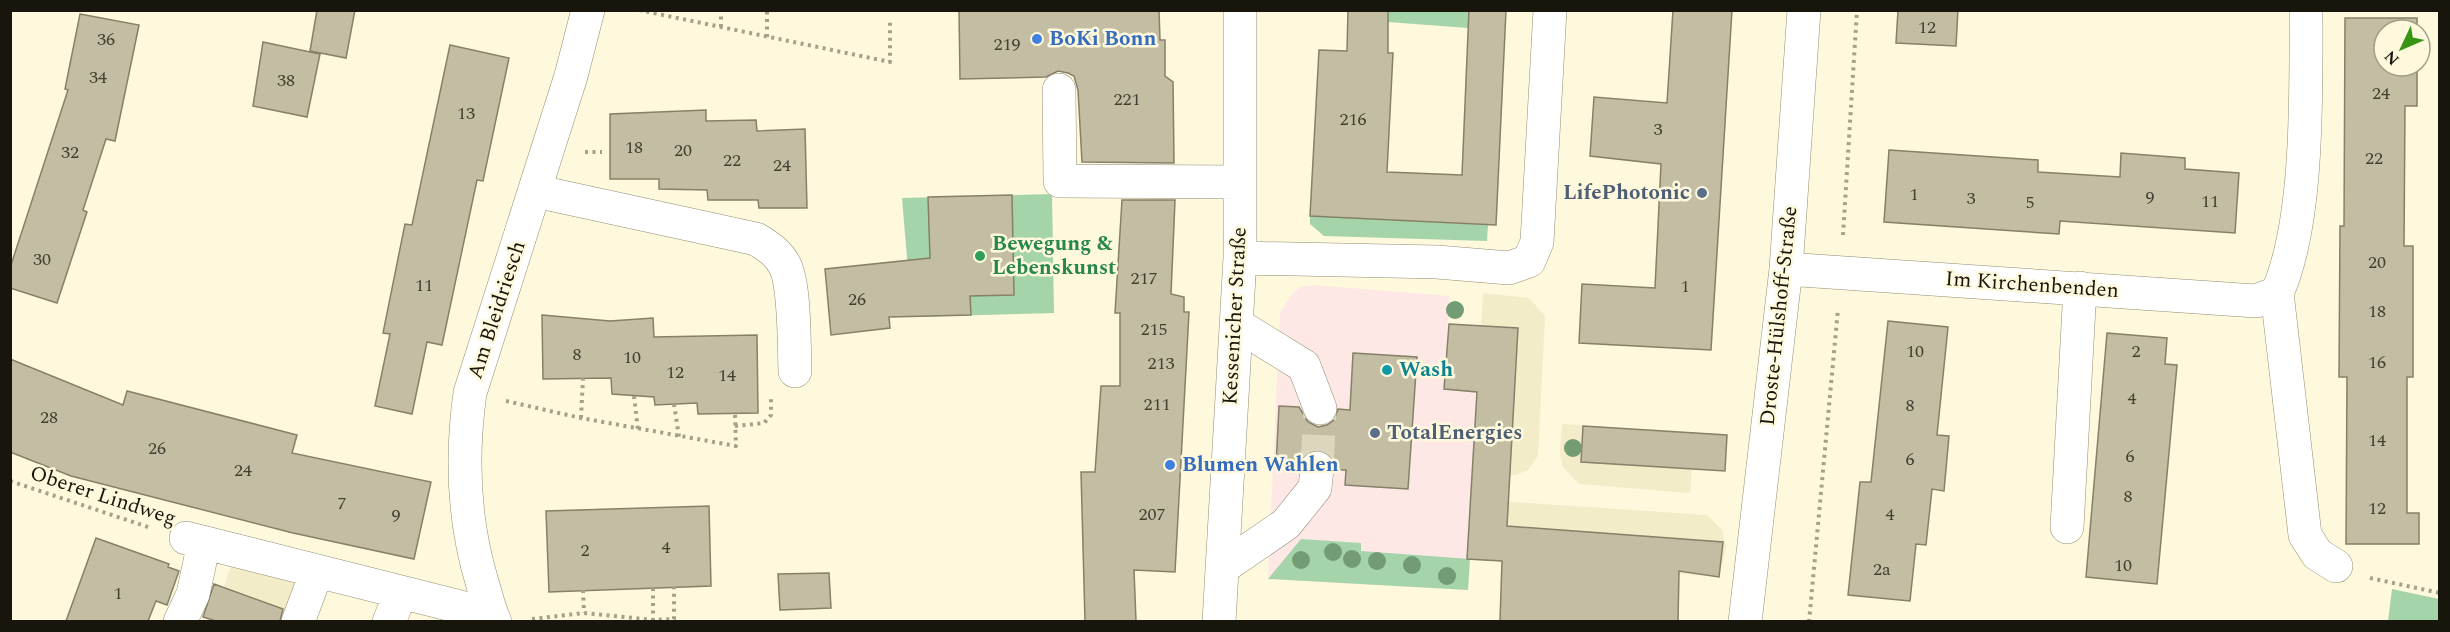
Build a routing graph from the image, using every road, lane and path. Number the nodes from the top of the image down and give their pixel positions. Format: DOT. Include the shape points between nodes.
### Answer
graph roads {
  1 [pos="588,10"];
  2 [pos="639,10"];
  3 [pos="721,10"];
  4 [pos="767,10"];
  5 [pos="1240,10"];
  6 [pos="1550,10"];
  7 [pos="1804,10"];
  8 [pos="1857,10"];
  9 [pos="2306,10"];
  10 [pos="890,20"];
  11 [pos="721,27"];
  12 [pos="766,37"];
  13 [pos="1059,90"];
  14 [pos="1239,183"];
  15 [pos="534,191"];
  16 [pos="1240,258"];
  17 [pos="1786,269"];
  18 [pos="1841,272"];
  19 [pos="2080,288"];
  20 [pos="2277,293"];
  21 [pos="1236,324"];
  22 [pos="795,371"];
  23 [pos="583,378"];
  24 [pos="470,393"];
  25 [pos="634,396"];
  26 [pos="674,404"];
  27 [pos="1320,408"];
  28 [pos="735,414"];
  29 [pos="771,415"];
  30 [pos="581,418"];
  31 [pos="735,426"];
  32 [pos="638,430"];
  33 [pos="679,437"];
  34 [pos="1317,468"];
  35 [pos="10,481"];
  36 [pos="2067,527"];
  37 [pos="195,541"];
  38 [pos="2336,566"];
  39 [pos="1222,568"];
  40 [pos="317,571"];
  41 [pos="674,587"];
  42 [pos="653,588"];
  43 [pos="583,591"];
  44 [pos="2439,593"];
  45 [pos="395,607"];
  46 [pos="584,613"];
  47 [pos="494,618"];
  48 [pos="528,619"];
  49 [pos="653,620"];
  50 [pos="180,621"];
  51 [pos="298,621"];
  52 [pos="1219,621"];
  53 [pos="1745,621"];
  54 [pos="1809,621"];
  1 -- 15 [label="street, Am Bleidriesch"];
  2 -- 11 [label="path"];
  3 -- 11 [label="path"];
  4 -- 12 [label="path"];
  5 -- 14 [label="street, Kessenicher Straße"];
  6 -- 16 [label="street" via="1537,242 1529,261 1509,268 1437,262"];
  7 -- 17 [label="street, Droste-Hülshoff-Straße"];
  8 -- 18 [label="path"];
  9 -- 20 [label="street" via="2300,191 2287,271"];
  10 -- 12 [label="path" via="890,62"];
  11 -- 12 [label="path"];
  13 -- 14 [label="street" via="1060,181"];
  14 -- 16 [label="street, Kessenicher Straße"];
  15 -- 22 [label="street" via="756,239 766,245 778,255 789,279"];
  15 -- 24 [label="street, Am Bleidriesch"];
  16 -- 21 [label="street, Kessenicher Straße"];
  17 -- 18 [label="street, Im Kirchenbenden"];
  17 -- 53 [label="street, Droste-Hülshoff-Straße"];
  18 -- 19 [label="street, Im Kirchenbenden"];
  18 -- 54 [label="path"];
  19 -- 20 [label="street, Im Kirchenbenden" via="2256,301"];
  19 -- 36 [label="street"];
  20 -- 38 [label="street" via="2305,535 2317,554"];
  21 -- 27 [label="street" via="1304,366"];
  21 -- 39 [label="street, Kessenicher Straße"];
  23 -- 30 [label="path"];
  24 -- 30 [label="path"];
  24 -- 47 [label="street, Am Bleidriesch" via="464,435 465,496 470,534"];
  25 -- 32 [label="path"];
  26 -- 33 [label="path"];
  28 -- 31 [label="path"];
  29 -- 31 [label="path" via="764,423"];
  30 -- 32 [label="path"];
  31 -- 33 [label="path" via="736,446"];
  32 -- 33 [label="path"];
  34 -- 39 [label="street" via="1315,488 1286,524"];
  35 -- 37 [label="path, Oberer Lindweg"];
  37 -- 40 [label="street, Am Bleidriesch"];
  37 -- 50 [label="street" via="193,594"];
  38 -- 44 [label="path"];
  39 -- 52 [label="street, Kessenicher Straße"];
  40 -- 45 [label="street, Am Bleidriesch"];
  40 -- 51 [label="street"];
  41 -- 49 [label="path" via="674,619"];
  42 -- 49 [label="path"];
  43 -- 46 [label="path"];
  45 -- 47 [label="street, Am Bleidriesch"];
  46 -- 48 [label="path"];
  46 -- 49 [label="path"];
}
